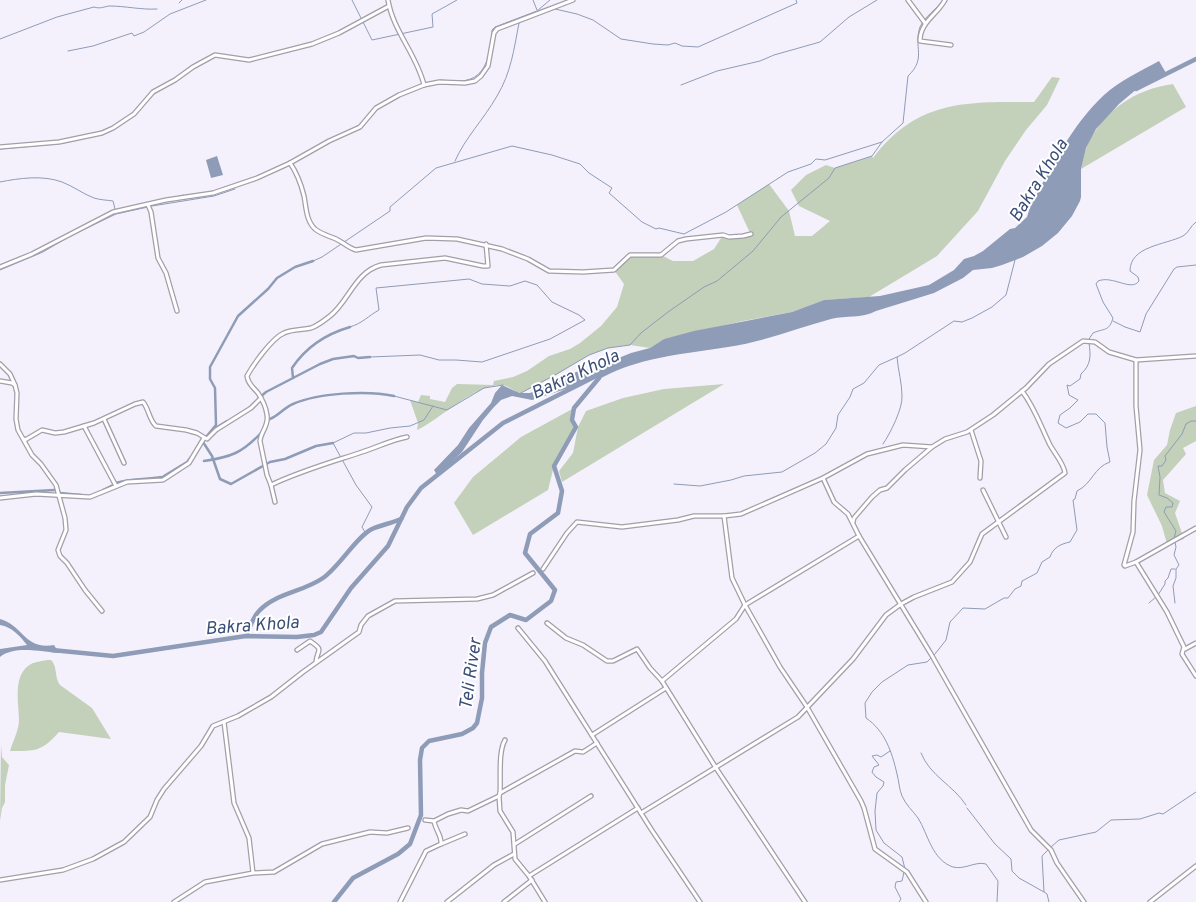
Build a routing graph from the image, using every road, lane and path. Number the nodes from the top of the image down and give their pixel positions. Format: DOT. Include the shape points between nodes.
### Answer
graph roads {
  1 [pos="388,0"];
  2 [pos="572,0"];
  3 [pos="908,0"];
  4 [pos="945,0"];
  5 [pos="390,6"];
  6 [pos="925,23"];
  7 [pos="951,45"];
  8 [pos="424,85"];
  9 [pos="0,147"];
  10 [pos="290,163"];
  11 [pos="148,204"];
  12 [pos="751,234"];
  13 [pos="486,244"];
  14 [pos="0,267"];
  15 [pos="177,311"];
  16 [pos="1196,356"];
  17 [pos="1136,360"];
  18 [pos="0,364"];
  19 [pos="0,381"];
  20 [pos="15,385"];
  21 [pos="1022,391"];
  22 [pos="261,400"];
  23 [pos="104,419"];
  24 [pos="84,426"];
  25 [pos="971,430"];
  26 [pos="406,437"];
  27 [pos="204,438"];
  28 [pos="24,439"];
  29 [pos="932,447"];
  30 [pos="124,463"];
  31 [pos="824,478"];
  32 [pos="980,478"];
  33 [pos="271,485"];
  34 [pos="116,486"];
  35 [pos="983,490"];
  36 [pos="58,494"];
  37 [pos="0,498"];
  38 [pos="275,502"];
  39 [pos="724,516"];
  40 [pos="853,522"];
  41 [pos="999,522"];
  42 [pos="1196,528"];
  43 [pos="860,536"];
  44 [pos="1006,537"];
  45 [pos="1136,562"];
  46 [pos="543,569"];
  47 [pos="534,573"];
  48 [pos="901,604"];
  49 [pos="745,606"];
  50 [pos="102,611"];
  51 [pos="547,623"];
  52 [pos="518,628"];
  53 [pos="1196,643"];
  54 [pos="1184,649"];
  55 [pos="297,650"];
  56 [pos="316,662"];
  57 [pos="1196,676"];
  58 [pos="662,681"];
  59 [pos="666,688"];
  60 [pos="807,707"];
  61 [pos="224,722"];
  62 [pos="592,735"];
  63 [pos="505,740"];
  64 [pos="597,743"];
  65 [pos="716,768"];
  66 [pos="499,795"];
  67 [pos="591,796"];
  68 [pos="638,808"];
  69 [pos="641,813"];
  70 [pos="425,820"];
  71 [pos="434,821"];
  72 [pos="408,828"];
  73 [pos="466,834"];
  74 [pos="440,844"];
  75 [pos="515,844"];
  76 [pos="514,854"];
  77 [pos="1196,866"];
  78 [pos="252,874"];
  79 [pos="529,876"];
  80 [pos="0,880"];
  81 [pos="532,880"];
  82 [pos="174,902"];
  83 [pos="400,902"];
  84 [pos="447,902"];
  85 [pos="504,902"];
  86 [pos="545,902"];
  87 [pos="700,902"];
  88 [pos="805,902"];
  89 [pos="926,902"];
  90 [pos="1084,902"];
  91 [pos="1150,902"];
  1 -- 5 [label="street"];
  2 -- 8 [label="street" via="497,29 488,66 474,81"];
  3 -- 6 [label="street"];
  4 -- 6 [label="street"];
  5 -- 8 [label="street" via="400,34 422,74"];
  5 -- 9 [label="street" via="312,44 249,60 215,55 153,92 134,114 102,133 59,142"];
  6 -- 7 [label="street" via="920,41"];
  8 -- 10 [label="street" via="386,101 360,127"];
  10 -- 11 [label="street" via="218,192"];
  10 -- 13 [label="street" via="296,171 312,226 351,249 426,238"];
  11 -- 14 [label="street" via="113,212"];
  11 -- 15 [label="street" via="158,258"];
  12 -- 13 [label="street" via="678,241 661,254 630,254 614,270 604,271 549,271"];
  13 -- 22 [label="street" via="488,266 445,258 372,267 332,315 312,327 291,330 279,336 260,357 247,376"];
  16 -- 17 [label="street"];
  17 -- 21 [label="street" via="1109,352 1090,341 1076,345 1049,364"];
  17 -- 45 [label="street" via="1140,450 1133,532 1124,566"];
  18 -- 20 [label="street"];
  19 -- 20 [label="street"];
  20 -- 28 [label="street" via="17,425"];
  21 -- 25 [label="street"];
  21 -- 41 [label="street" via="1038,415 1065,474"];
  22 -- 27 [label="street"];
  22 -- 33 [label="street" via="268,415 268,425 260,441"];
  23 -- 24 [label="street"];
  23 -- 27 [label="street" via="143,402 156,426 197,433"];
  23 -- 30 [label="street"];
  24 -- 28 [label="street" via="59,434 42,430"];
  24 -- 34 [label="street"];
  25 -- 29 [label="street"];
  25 -- 32 [label="street" via="981,461"];
  26 -- 33 [label="street" via="390,440"];
  27 -- 34 [label="street" via="189,463 163,480 127,482"];
  28 -- 36 [label="street" via="53,479"];
  29 -- 31 [label="street" via="903,444 867,454"];
  29 -- 40 [label="street" via="887,488 872,496"];
  31 -- 39 [label="street" via="747,512"];
  31 -- 40 [label="street" via="834,502"];
  33 -- 38 [label="street"];
  34 -- 36 [label="street" via="90,497"];
  35 -- 41 [label="street"];
  36 -- 37 [label="street"];
  36 -- 50 [label="street" via="66,530 58,550"];
  39 -- 46 [label="street" via="694,516 622,527 577,522"];
  39 -- 49 [label="street" via="732,578"];
  40 -- 43 [label="street"];
  41 -- 44 [label="street"];
  41 -- 48 [label="street" via="982,534 970,562 952,582"];
  42 -- 45 [label="street"];
  43 -- 48 [label="street"];
  43 -- 49 [label="street"];
  45 -- 54 [label="street"];
  47 -- 56 [label="street" via="477,599 395,601 368,616 359,632"];
  48 -- 60 [label="street" via="886,615 853,660"];
  48 -- 90 [label="street" via="1020,813 1034,835 1050,849"];
  49 -- 58 [label="street" via="736,619"];
  49 -- 60 [label="street" via="780,668"];
  51 -- 58 [label="street" via="566,638 607,661 637,649"];
  52 -- 62 [label="street" via="545,661"];
  53 -- 54 [label="street"];
  54 -- 57 [label="street" via="1182,654"];
  55 -- 56 [label="street" via="310,641 320,651"];
  56 -- 61 [label="street" via="271,698"];
  58 -- 59 [label="street"];
  59 -- 62 [label="street"];
  59 -- 65 [label="street"];
  60 -- 65 [label="street" via="798,717"];
  60 -- 89 [label="street" via="864,808 875,848 907,872"];
  61 -- 78 [label="street" via="234,802 249,838"];
  61 -- 80 [label="street" via="213,726 201,746 164,789 150,817 124,842 93,859 63,870"];
  62 -- 64 [label="street"];
  63 -- 66 [label="street"];
  64 -- 66 [label="street" via="583,752 575,751"];
  64 -- 68 [label="street"];
  65 -- 69 [label="street"];
  65 -- 88 [label="street"];
  66 -- 71 [label="street" via="470,810 461,810"];
  66 -- 75 [label="street" via="500,811 513,832"];
  67 -- 75 [label="street"];
  68 -- 69 [label="street"];
  68 -- 79 [label="street"];
  69 -- 87 [label="street"];
  70 -- 71 [label="street"];
  71 -- 74 [label="street"];
  72 -- 78 [label="street" via="387,833 370,832 330,842 274,872"];
  73 -- 74 [label="street"];
  74 -- 83 [label="street" via="426,851"];
  75 -- 76 [label="street"];
  76 -- 79 [label="street"];
  76 -- 84 [label="street" via="494,865"];
  77 -- 91 [label="street"];
  78 -- 82 [label="street" via="205,882"];
  79 -- 81 [label="street"];
  81 -- 85 [label="street"];
  81 -- 86 [label="street"];
}
